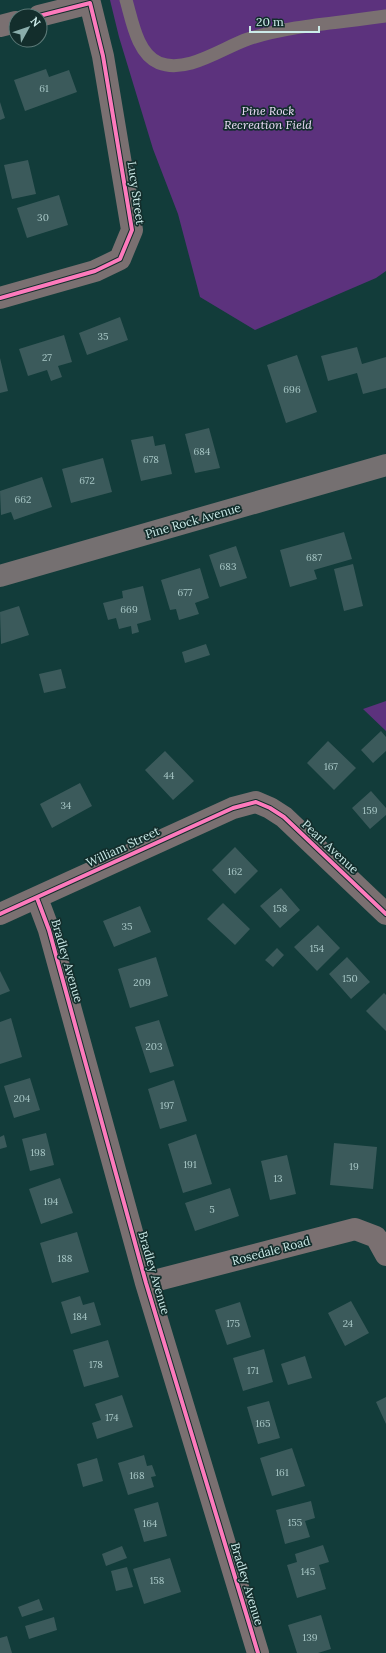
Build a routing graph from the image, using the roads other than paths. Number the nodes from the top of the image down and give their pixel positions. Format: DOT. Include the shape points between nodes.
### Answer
graph roads {
  1 [pos="126,0"];
  2 [pos="92,2"];
  3 [pos="48,14"];
  4 [pos="386,16"];
  5 [pos="0,298"];
  6 [pos="386,465"];
  7 [pos="0,576"];
  8 [pos="256,802"];
  9 [pos="37,898"];
  10 [pos="0,914"];
  11 [pos="386,914"];
  12 [pos="386,1255"];
  13 [pos="146,1283"];
  14 [pos="258,1653"];
  1 -- 4 [label="lane" via="136,34 146,52 158,63 173,66 191,64 248,40 281,31"];
  2 -- 3 [label="street"];
  2 -- 5 [label="street, Lucy Street" via="132,230 120,259 95,271"];
  6 -- 7 [label="street, Pine Rock Avenue"];
  8 -- 9 [label="street, William Street" via="233,808"];
  8 -- 11 [label="street, Pearl Avenue" via="284,817"];
  9 -- 10 [label="street, William Street"];
  9 -- 13 [label="street, Bradley Avenue" via="49,930"];
  12 -- 13 [label="street, Rosedale Road" via="376,1237 355,1229"];
  13 -- 14 [label="street, Bradley Avenue"];
}
